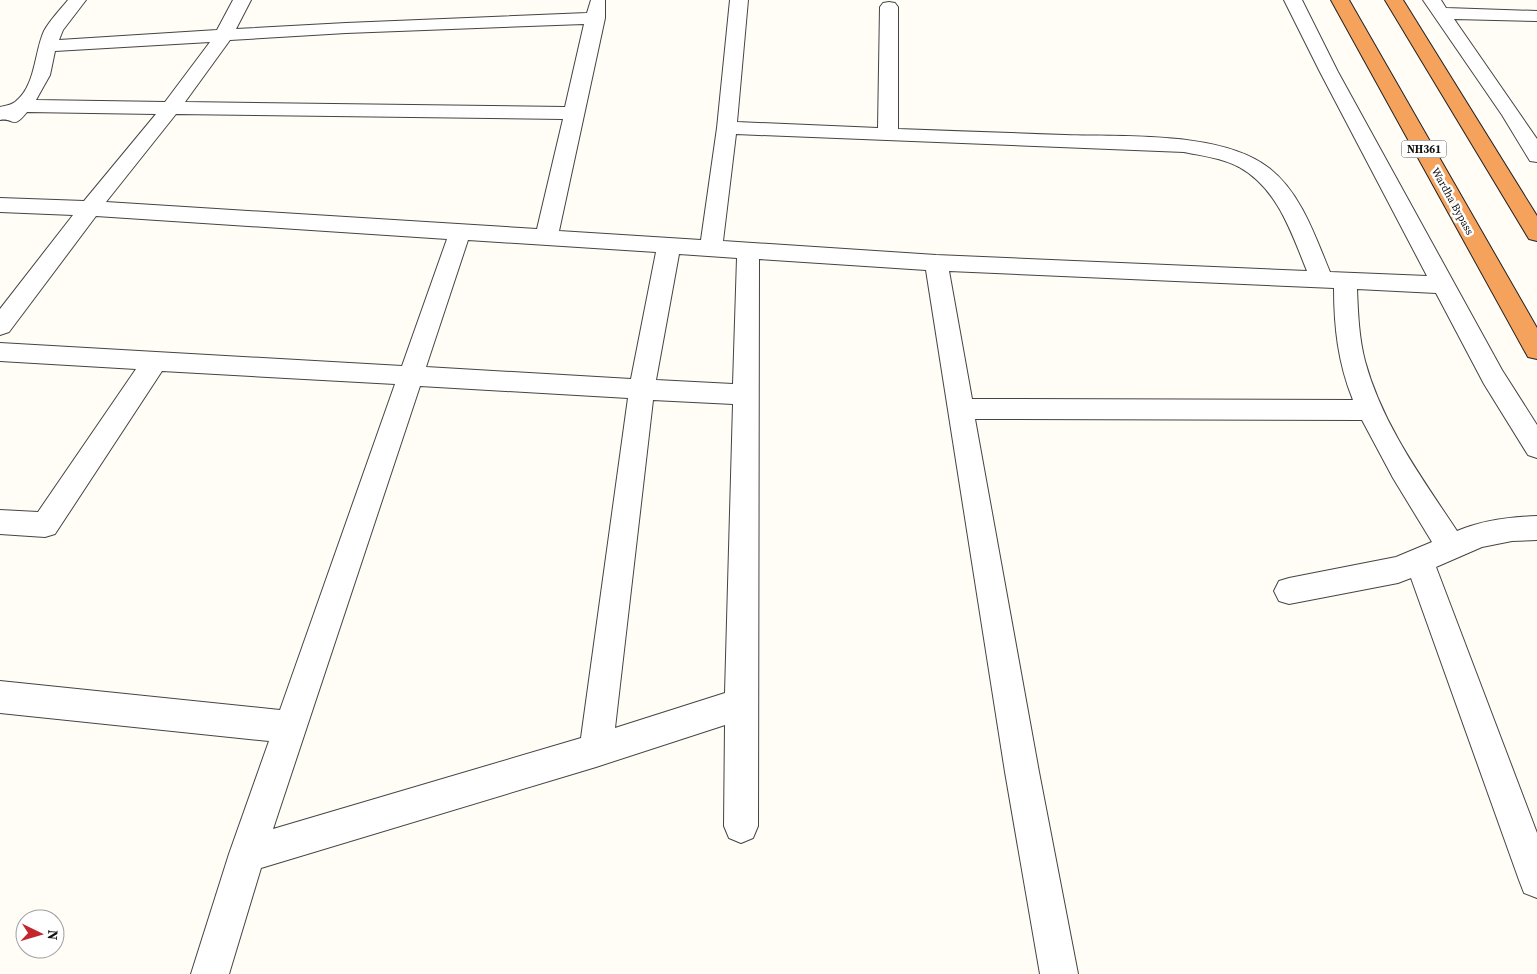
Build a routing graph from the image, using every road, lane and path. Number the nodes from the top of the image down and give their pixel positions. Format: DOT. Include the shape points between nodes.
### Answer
graph roads {
  1 [pos="77,0"];
  2 [pos="242,0"];
  3 [pos="739,0"];
  4 [pos="1293,0"];
  5 [pos="1340,0"];
  6 [pos="1394,0"];
  7 [pos="1436,6"];
  8 [pos="889,7"];
  9 [pos="597,9"];
  10 [pos="1537,16"];
  11 [pos="223,37"];
  12 [pos="47,46"];
  13 [pos="22,106"];
  14 [pos="172,106"];
  15 [pos="574,113"];
  16 [pos="0,114"];
  17 [pos="727,128"];
  18 [pos="0,131"];
  19 [pos="888,134"];
  20 [pos="1537,156"];
  21 [pos="0,205"];
  22 [pos="90,208"];
  23 [pos="460,232"];
  24 [pos="1537,234"];
  25 [pos="546,239"];
  26 [pos="669,246"];
  27 [pos="711,249"];
  28 [pos="748,252"];
  29 [pos="936,264"];
  30 [pos="1334,281"];
  31 [pos="1444,285"];
  32 [pos="0,326"];
  33 [pos="1537,350"];
  34 [pos="0,352"];
  35 [pos="156,360"];
  36 [pos="411,375"];
  37 [pos="642,388"];
  38 [pos="745,395"];
  39 [pos="961,409"];
  40 [pos="1370,410"];
  41 [pos="1537,447"];
  42 [pos="0,522"];
  43 [pos="1537,528"];
  44 [pos="1452,546"];
  45 [pos="1419,561"];
  46 [pos="1289,591"];
  47 [pos="0,698"];
  48 [pos="741,704"];
  49 [pos="290,727"];
  50 [pos="596,750"];
  51 [pos="741,826"];
  52 [pos="247,854"];
  53 [pos="1537,880"];
  54 [pos="210,974"];
  55 [pos="1059,974"];
  1 -- 12 [label="street" via="54,29"];
  2 -- 11 [label="street"];
  3 -- 17 [label="street"];
  4 -- 31 [label="street"];
  5 -- 33 [label="highway, Wardha Bypass / NH361"];
  6 -- 24 [label="highway"];
  7 -- 10 [label="street"];
  7 -- 20 [label="street"];
  8 -- 19 [label="street"];
  9 -- 11 [label="street"];
  9 -- 15 [label="street"];
  11 -- 12 [label="street"];
  11 -- 14 [label="street"];
  12 -- 13 [label="street" via="41,75"];
  13 -- 14 [label="street"];
  13 -- 16 [label="street"];
  13 -- 18 [label="street"];
  14 -- 15 [label="street"];
  14 -- 22 [label="street"];
  15 -- 25 [label="street"];
  17 -- 19 [label="street"];
  17 -- 27 [label="street"];
  19 -- 30 [label="street" via="1184,146 1218,152 1248,164 1274,185 1292,208"];
  21 -- 22 [label="street"];
  22 -- 23 [label="street"];
  22 -- 32 [label="street"];
  23 -- 25 [label="street"];
  23 -- 36 [label="street"];
  25 -- 26 [label="street"];
  26 -- 27 [label="street"];
  26 -- 37 [label="street"];
  27 -- 28 [label="street"];
  28 -- 29 [label="street"];
  28 -- 38 [label="street"];
  29 -- 30 [label="street"];
  29 -- 39 [label="street"];
  30 -- 31 [label="street"];
  30 -- 40 [label="street"];
  31 -- 41 [label="street" via="1493,377"];
  34 -- 35 [label="street"];
  35 -- 36 [label="street"];
  35 -- 42 [label="street" via="45,525"];
  36 -- 37 [label="street"];
  36 -- 49 [label="street"];
  37 -- 38 [label="street"];
  37 -- 50 [label="street"];
  38 -- 48 [label="street"];
  39 -- 40 [label="street"];
  39 -- 55 [label="street"];
  40 -- 44 [label="street" via="1385,441"];
  43 -- 44 [label="street" via="1487,533"];
  44 -- 45 [label="street"];
  45 -- 46 [label="street" via="1373,576"];
  45 -- 53 [label="street"];
  47 -- 49 [label="street"];
  48 -- 50 [label="street"];
  48 -- 51 [label="street"];
  49 -- 52 [label="street"];
  50 -- 52 [label="street"];
  52 -- 54 [label="street"];
}
